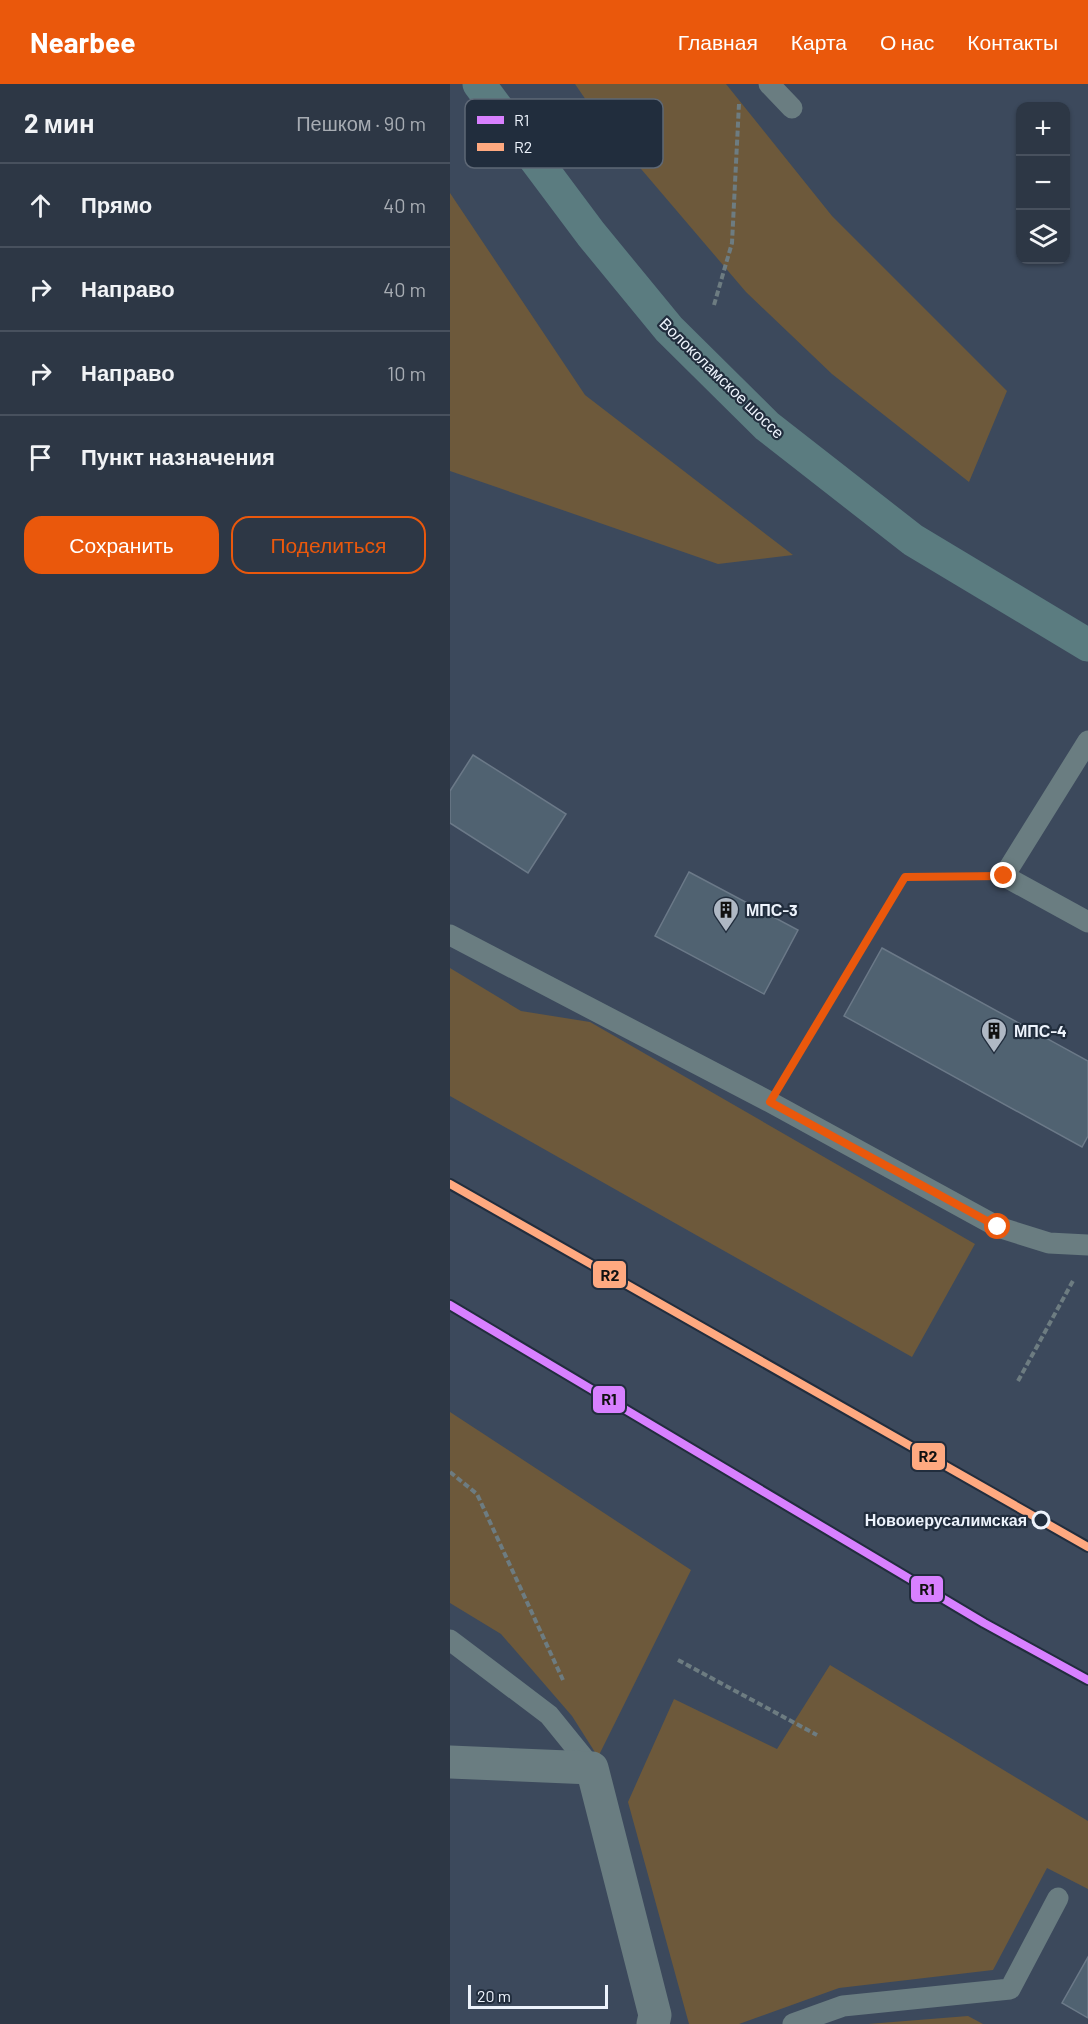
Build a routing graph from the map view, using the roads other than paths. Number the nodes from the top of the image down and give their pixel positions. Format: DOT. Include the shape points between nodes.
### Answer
graph roads {
  1 [pos="479,84"];
  2 [pos="768,84"];
  3 [pos="490,99"];
  4 [pos="792,108"];
  5 [pos="542,168"];
  6 [pos="1088,645"];
  7 [pos="1088,741"];
  8 [pos="1088,922"];
  9 [pos="450,935"];
  10 [pos="1088,1245"];
  11 [pos="450,1640"];
  12 [pos="450,1762"];
  13 [pos="592,1768"];
  14 [pos="1058,1898"];
  15 [pos="653,2024"];
  16 [pos="793,2024"];
  1 -- 3 [label="main road, Волоколамское шоссе"];
  2 -- 4 [label="lane"];
  5 -- 6 [label="main road, Волоколамское шоссе" via="669,329 768,426 913,540"];
  7 -- 8 [label="lane" via="1004,876"];
  9 -- 10 [label="lane" via="770,1102 998,1227 1049,1243"];
  11 -- 13 [label="lane" via="549,1715"];
  12 -- 13 [label="street"];
  13 -- 15 [label="street" via="656,2015"];
  14 -- 16 [label="lane" via="1010,1989 843,2006"];
}
